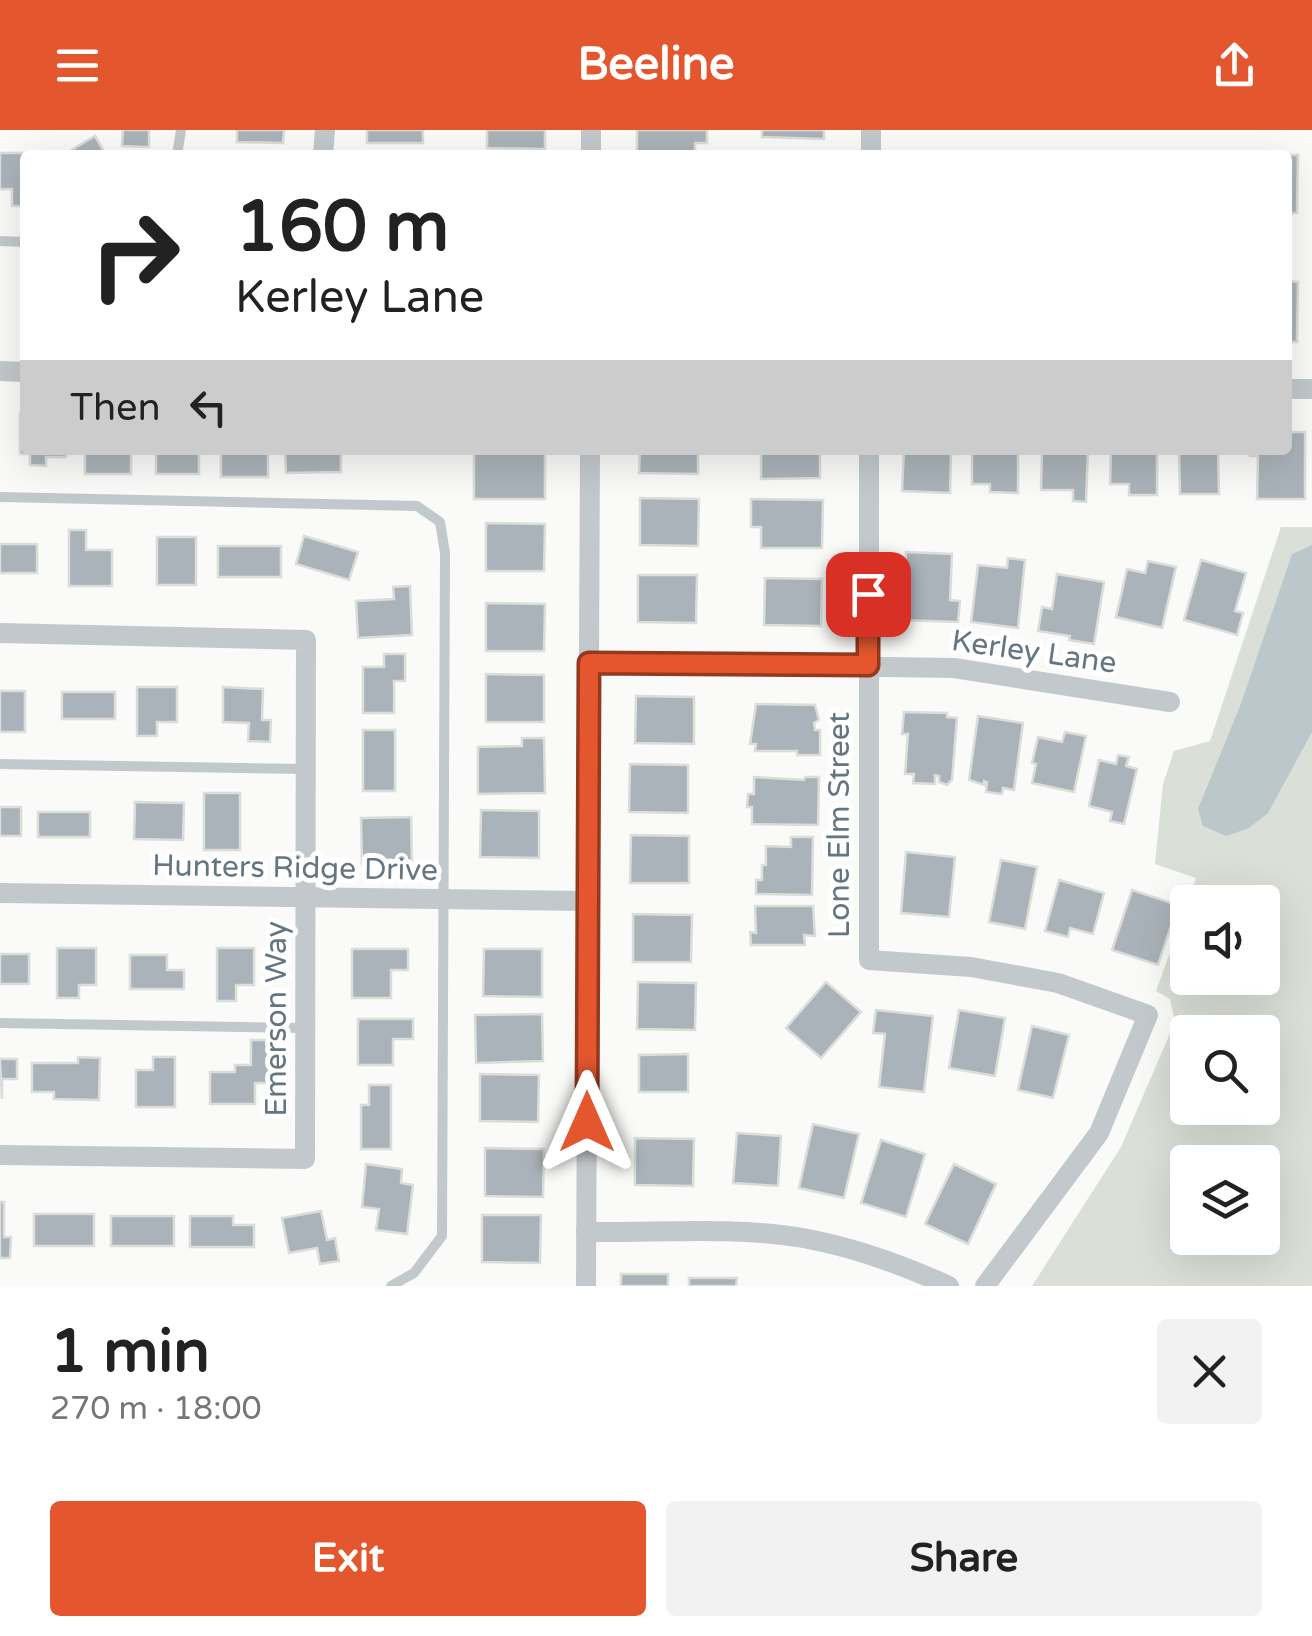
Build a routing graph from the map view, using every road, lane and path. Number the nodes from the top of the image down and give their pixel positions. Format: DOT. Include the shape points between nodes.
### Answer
graph roads {
  1 [pos="590,455"];
  2 [pos="868,455"];
  3 [pos="0,497"];
  4 [pos="0,633"];
  5 [pos="589,663"];
  6 [pos="868,665"];
  7 [pos="1170,702"];
  8 [pos="0,764"];
  9 [pos="306,769"];
  10 [pos="0,893"];
  11 [pos="307,899"];
  12 [pos="444,900"];
  13 [pos="589,901"];
  14 [pos="0,1023"];
  15 [pos="304,1028"];
  16 [pos="0,1154"];
  17 [pos="586,1232"];
  18 [pos="392,1286"];
  19 [pos="586,1286"];
  20 [pos="950,1286"];
  21 [pos="984,1286"];
  1 -- 5 [label="street"];
  2 -- 6 [label="street, Lone Elm Street"];
  3 -- 12 [label="lane" via="417,506 440,522"];
  4 -- 9 [label="street, Emerson Way" via="306,640"];
  5 -- 6 [label="street, Kerley Lane"];
  5 -- 13 [label="street"];
  6 -- 7 [label="street, Kerley Lane" via="954,668"];
  6 -- 21 [label="street, Lone Elm Street" via="869,960 971,966 1058,983 1148,1015 1100,1133"];
  8 -- 9 [label="lane"];
  9 -- 11 [label="street, Emerson Way"];
  10 -- 11 [label="street, Hunters Ridge Drive"];
  11 -- 12 [label="street, Hunters Ridge Drive"];
  11 -- 15 [label="street, Emerson Way"];
  12 -- 13 [label="street, Hunters Ridge Drive"];
  12 -- 18 [label="lane" via="442,1236 414,1273"];
  13 -- 17 [label="street"];
  14 -- 15 [label="lane"];
  15 -- 16 [label="street, Emerson Way" via="305,1159"];
  17 -- 19 [label="street"];
  17 -- 20 [label="street" via="802,1238"];
}
